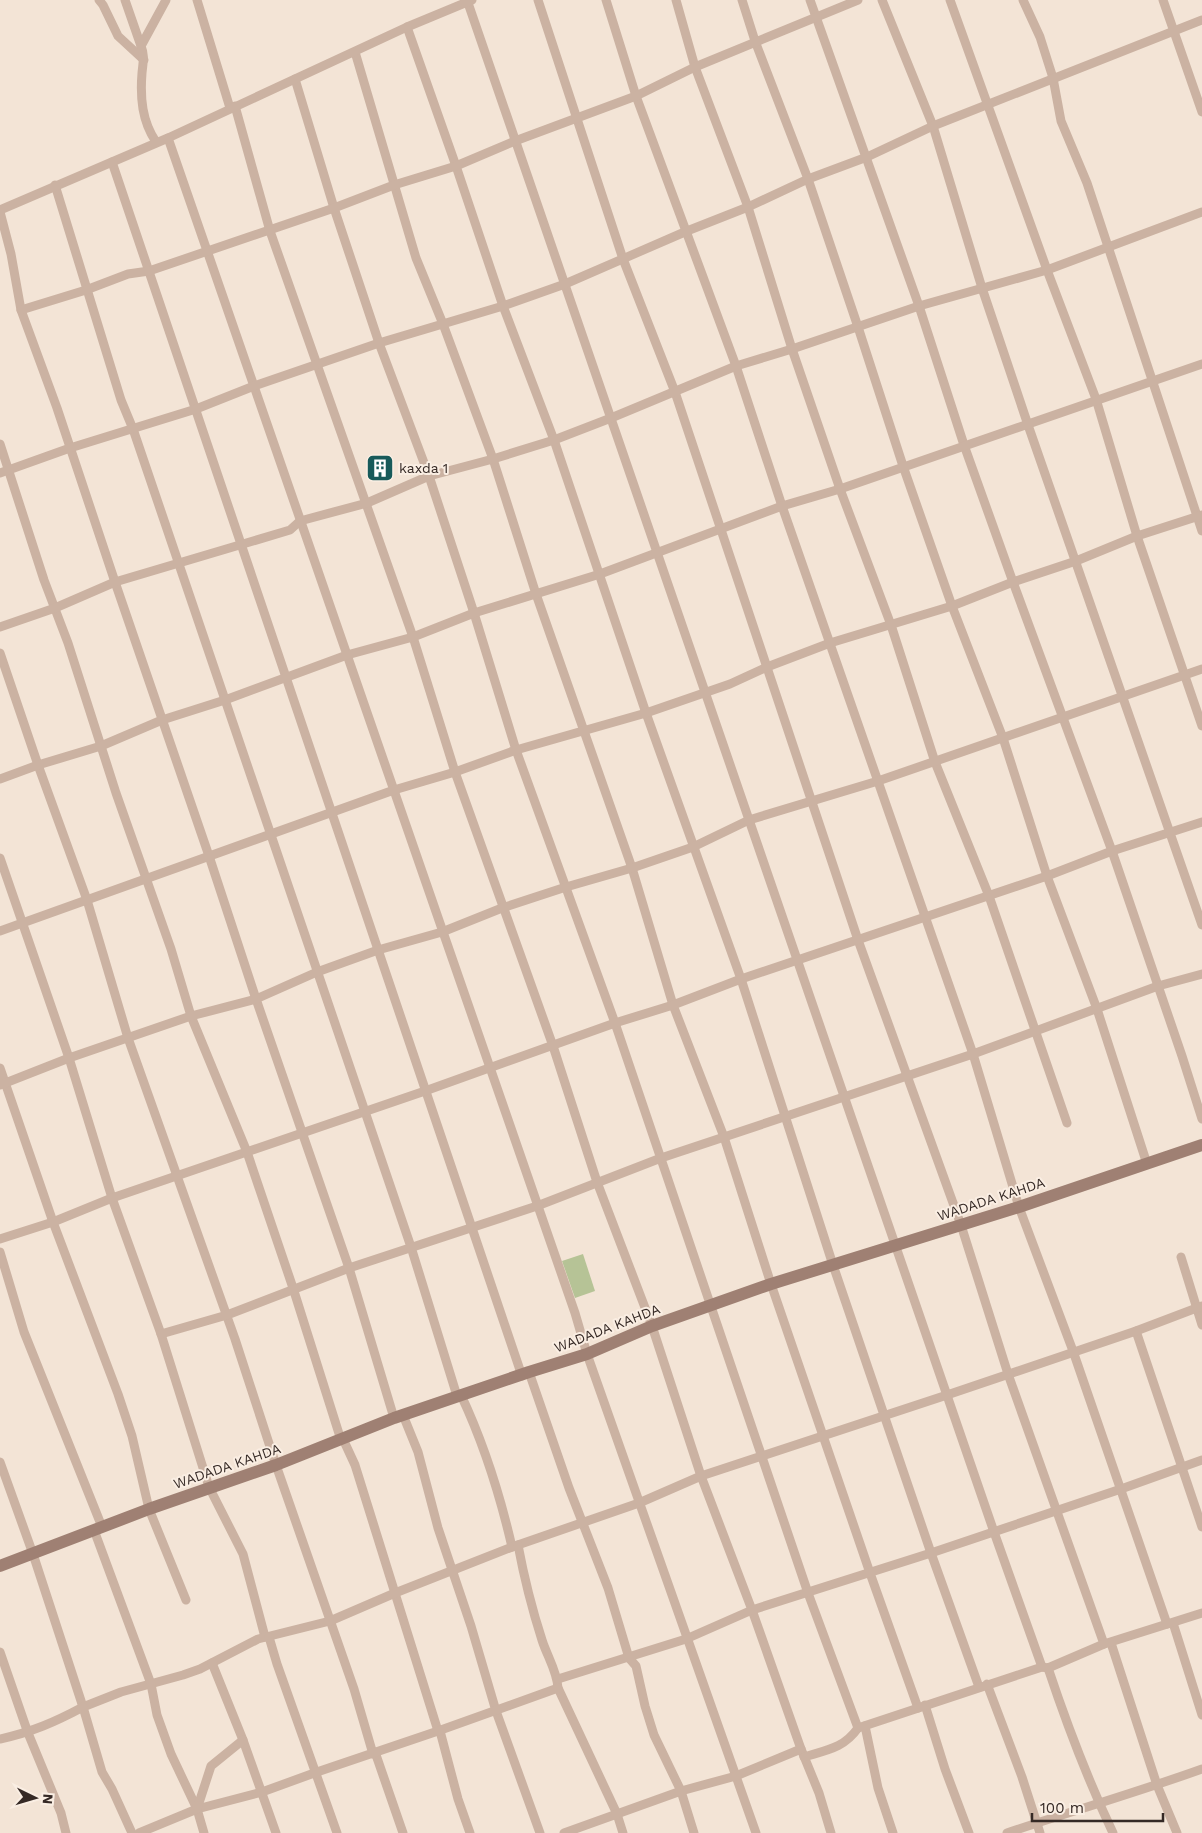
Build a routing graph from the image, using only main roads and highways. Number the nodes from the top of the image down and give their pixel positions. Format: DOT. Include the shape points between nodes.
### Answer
graph roads {
  1 [pos="1202,1145"];
  2 [pos="0,1566"];
  1 -- 2 [label="main road, WADADA KAHDA" via="1019,1207 771,1284 652,1326 587,1354 399,1417"];
}
